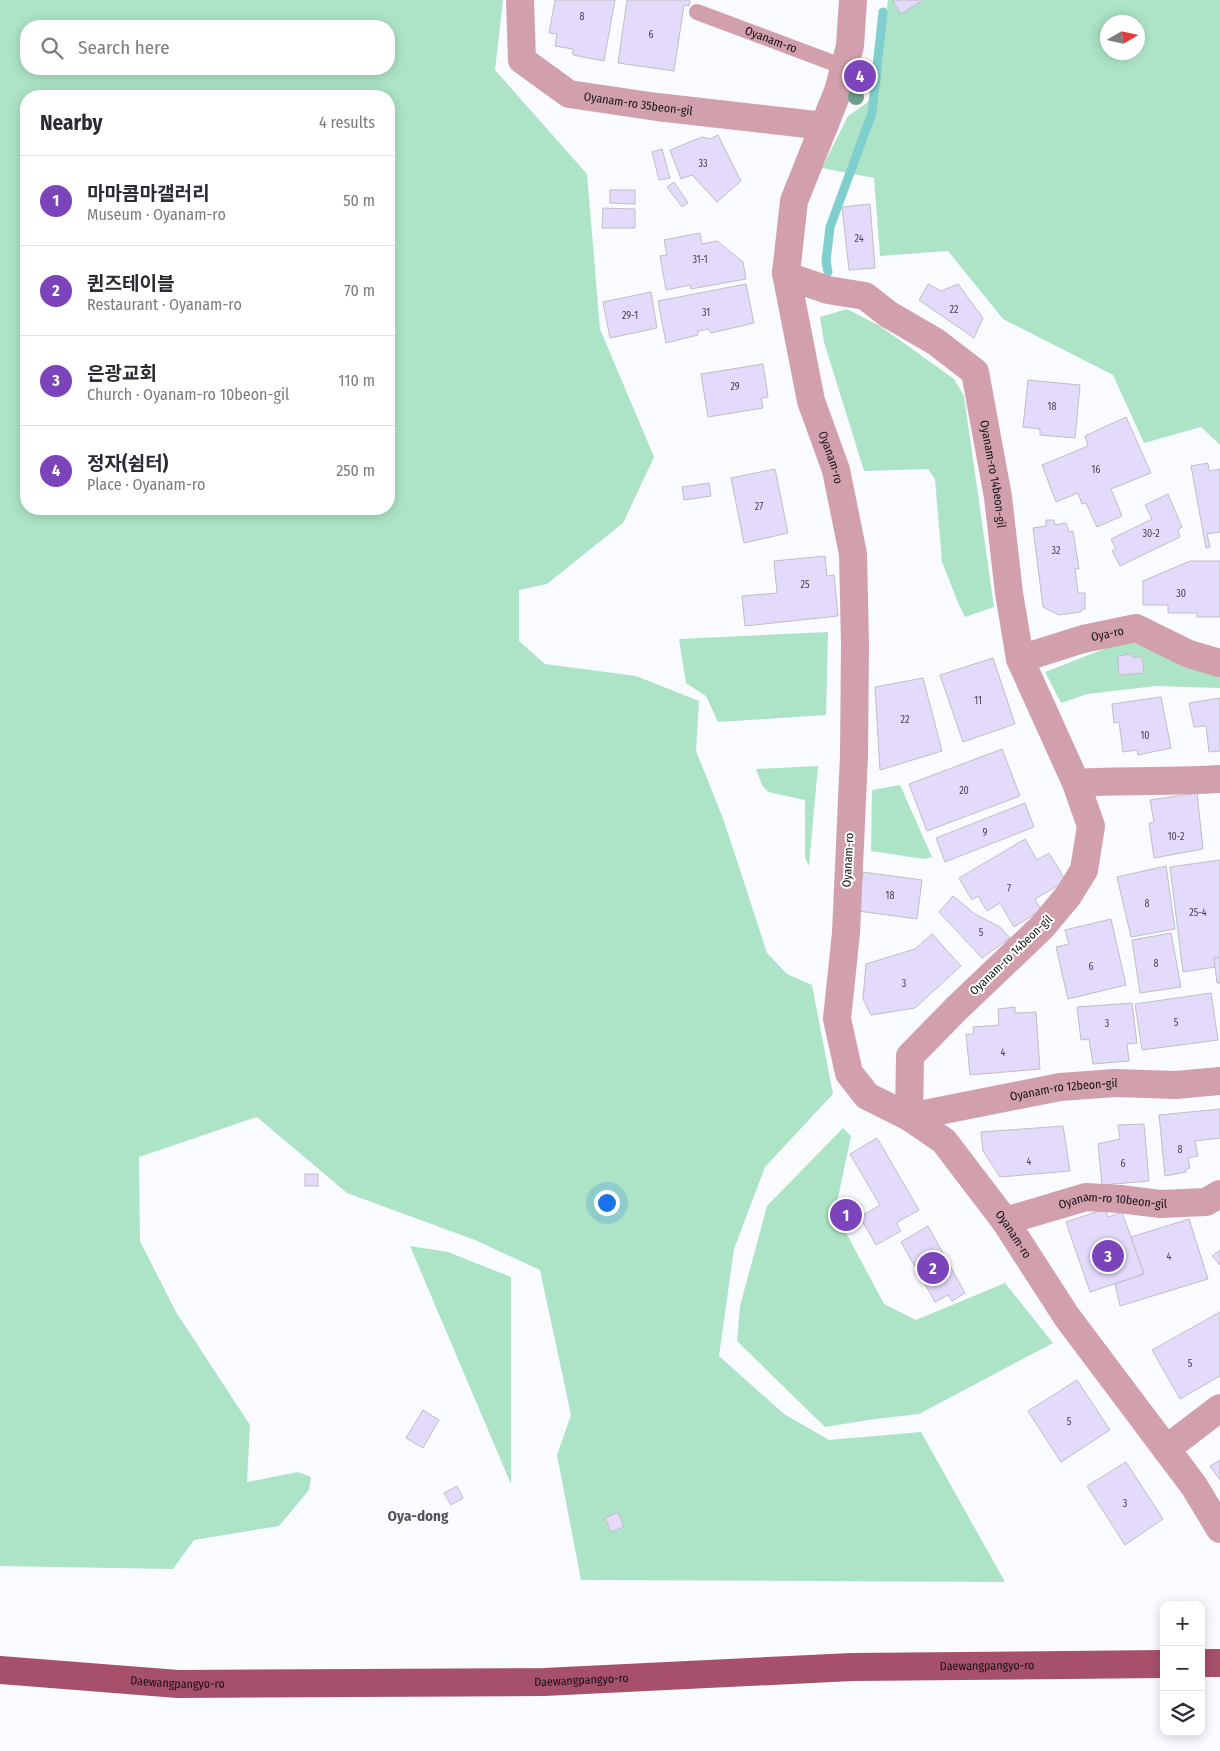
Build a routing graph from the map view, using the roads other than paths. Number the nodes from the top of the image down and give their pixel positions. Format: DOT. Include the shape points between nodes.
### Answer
graph roads {
  1 [pos="520,0"];
  2 [pos="857,6"];
  3 [pos="697,12"];
  4 [pos="844,67"];
  5 [pos="824,126"];
  6 [pos="786,273"];
  7 [pos="1020,659"];
  8 [pos="1220,663"];
  9 [pos="1220,779"];
  10 [pos="1076,782"];
  11 [pos="1220,1081"];
  12 [pos="909,1116"];
  13 [pos="1220,1194"];
  14 [pos="1005,1221"];
  15 [pos="1220,1408"];
  16 [pos="1166,1450"];
  17 [pos="1220,1529"];
  18 [pos="1205,1663"];
  19 [pos="1220,1663"];
  20 [pos="1160,1664"];
  21 [pos="0,1670"];
  1 -- 5 [label="street, Oyanam-ro 35beon-gil" via="522,60 569,94 675,110"];
  2 -- 4 [label="street, Oyanam-ro"];
  3 -- 4 [label="lane, Oyanam-ro"];
  4 -- 5 [label="street, Oyanam-ro"];
  5 -- 6 [label="street, Oyanam-ro" via="794,201"];
  6 -- 7 [label="street, Oyanam-ro 14beon-gil" via="828,290 865,296 888,314 936,342 975,372 998,497"];
  6 -- 12 [label="street, Oyanam-ro" via="811,401 836,470 853,554 854,755 846,933 837,1019 849,1073 867,1096"];
  7 -- 8 [label="street, Oya-ro" via="1084,639 1136,628 1189,654"];
  7 -- 10 [label="street, Oyanam-ro 14beon-gil"];
  9 -- 10 [label="street"];
  10 -- 12 [label="street, Oyanam-ro 14beon-gil" via="1091,826 1084,870 1068,896 1042,927 910,1056"];
  11 -- 12 [label="street, Oyanam-ro 12beon-gil" via="1060,1087"];
  12 -- 14 [label="street, Oyanam-ro" via="944,1141"];
  13 -- 14 [label="street, Oyanam-ro 10beon-gil" via="1206,1202 1160,1204 1086,1197"];
  14 -- 16 [label="street, Oyanam-ro" via="1067,1317"];
  15 -- 16 [label="street"];
  16 -- 17 [label="street, Oyanam-ro" via="1194,1486"];
  18 -- 19 [label="main road"];
  20 -- 21 [label="main road, Daewangpangyo-ro" via="852,1667 544,1682 237,1684 178,1684"];
}
